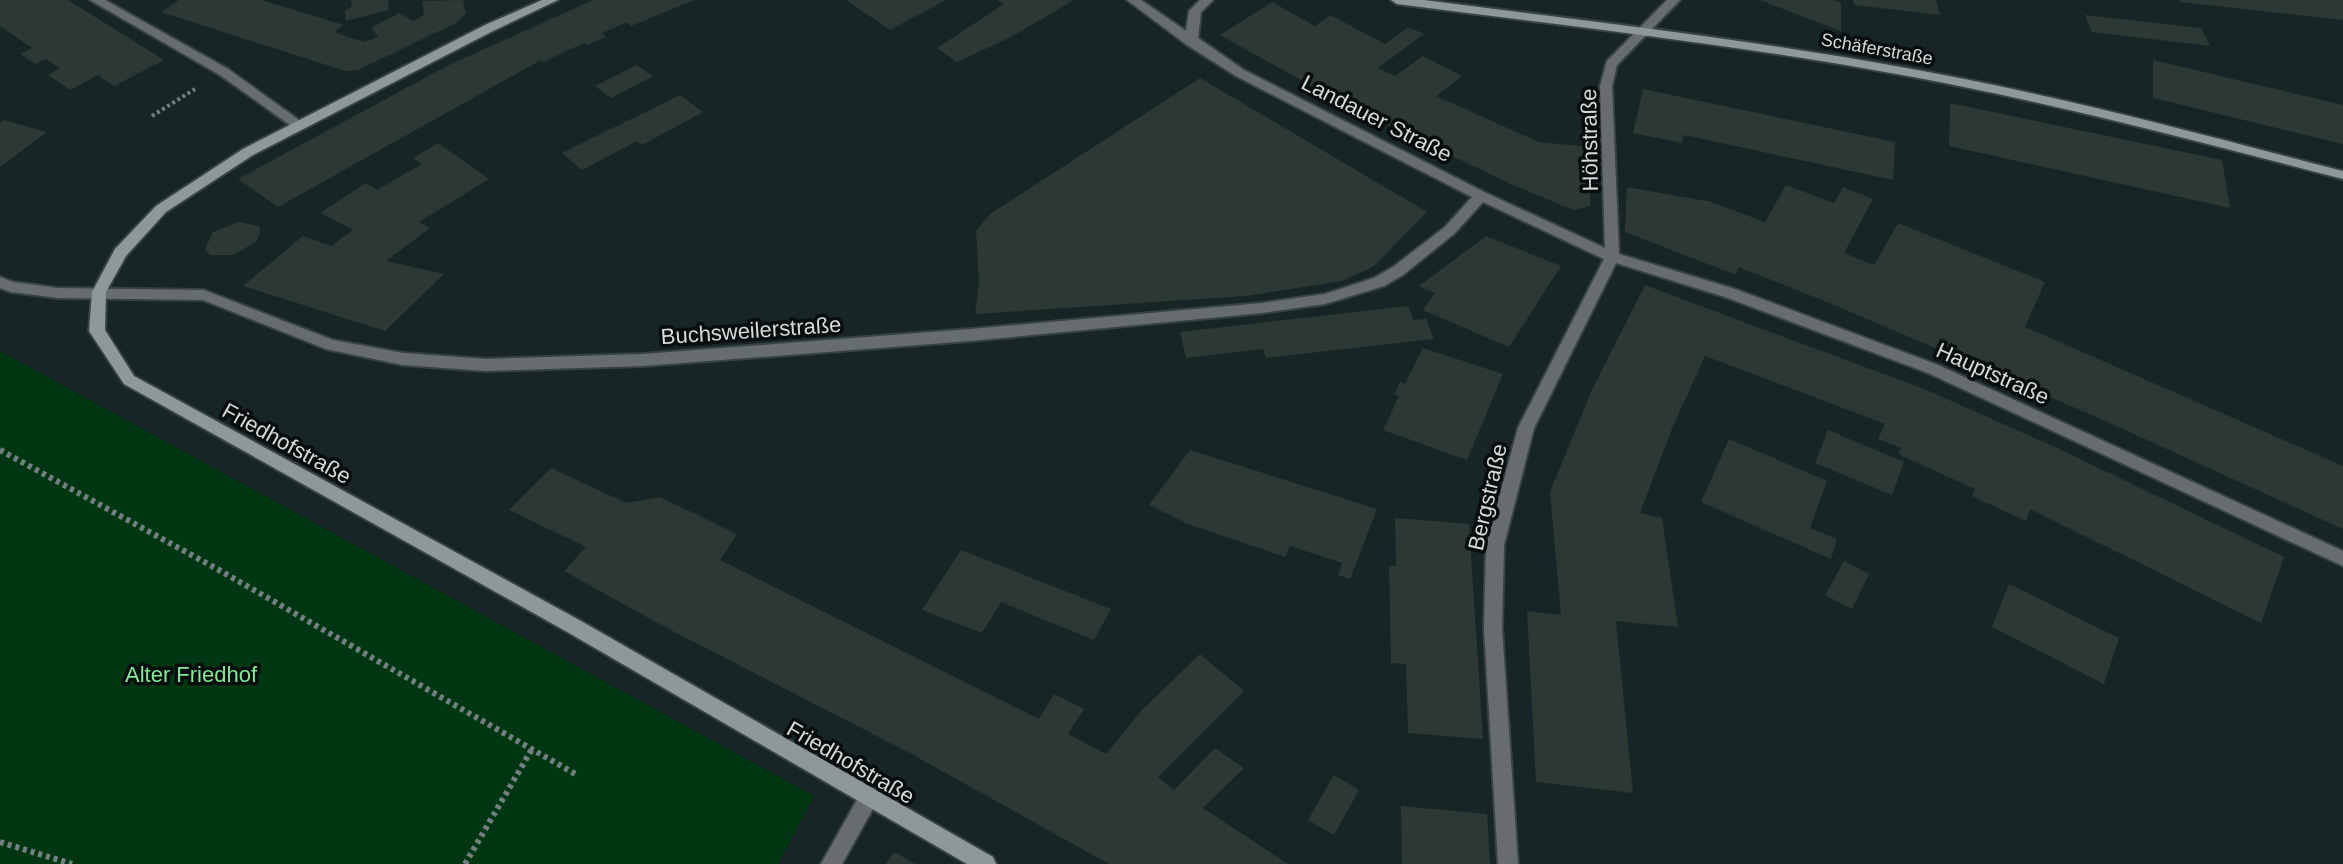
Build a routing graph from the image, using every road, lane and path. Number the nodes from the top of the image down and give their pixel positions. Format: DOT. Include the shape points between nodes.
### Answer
graph roads {
  1 [pos="96,0"];
  2 [pos="552,0"];
  3 [pos="1133,0"];
  4 [pos="1207,0"];
  5 [pos="1397,0"];
  6 [pos="1674,0"];
  7 [pos="1639,32"];
  8 [pos="1191,42"];
  9 [pos="224,72"];
  10 [pos="152,116"];
  11 [pos="299,125"];
  12 [pos="2343,175"];
  13 [pos="1481,196"];
  14 [pos="1612,257"];
  15 [pos="0,282"];
  16 [pos="99,292"];
  17 [pos="0,450"];
  18 [pos="2343,559"];
  19 [pos="532,749"];
  20 [pos="577,775"];
  21 [pos="869,798"];
  22 [pos="0,842"];
  23 [pos="72,864"];
  24 [pos="465,864"];
  25 [pos="831,864"];
  26 [pos="986,864"];
  27 [pos="1508,864"];
  1 -- 9 [label="street"];
  2 -- 11 [label="street, Friedhofstraße"];
  3 -- 8 [label="street, Landauer Straße"];
  4 -- 8 [label="street" via="1195,11"];
  5 -- 7 [label="street, Schäferstraße"];
  6 -- 7 [label="street, Höhstraße"];
  7 -- 12 [label="street, Schäferstraße" via="1979,86"];
  7 -- 14 [label="street, Höhstraße" via="1611,64 1606,86"];
  8 -- 13 [label="street, Landauer Straße" via="1240,73"];
  9 -- 10 [label="path"];
  9 -- 11 [label="street"];
  11 -- 16 [label="street, Friedhofstraße" via="211,173 161,209 120,253"];
  13 -- 14 [label="street, Landauer Straße"];
  13 -- 16 [label="street, Buchsweilerstraße" via="1450,230 1398,271 1325,299 970,335 643,360 486,365 403,359 331,345 204,295"];
  14 -- 18 [label="street, Hauptstraße" via="1730,293 1933,369"];
  14 -- 27 [label="street, Bergstraße" via="1526,428 1495,545 1493,628"];
  15 -- 16 [label="street, Buchsweilerstraße" via="58,293"];
  16 -- 21 [label="street, Friedhofstraße" via="97,331 129,380 575,627"];
  17 -- 19 [label="path"];
  19 -- 20 [label="path"];
  19 -- 24 [label="path"];
  21 -- 25 [label="street"];
  21 -- 26 [label="street, Friedhofstraße"];
  22 -- 23 [label="path"];
}
